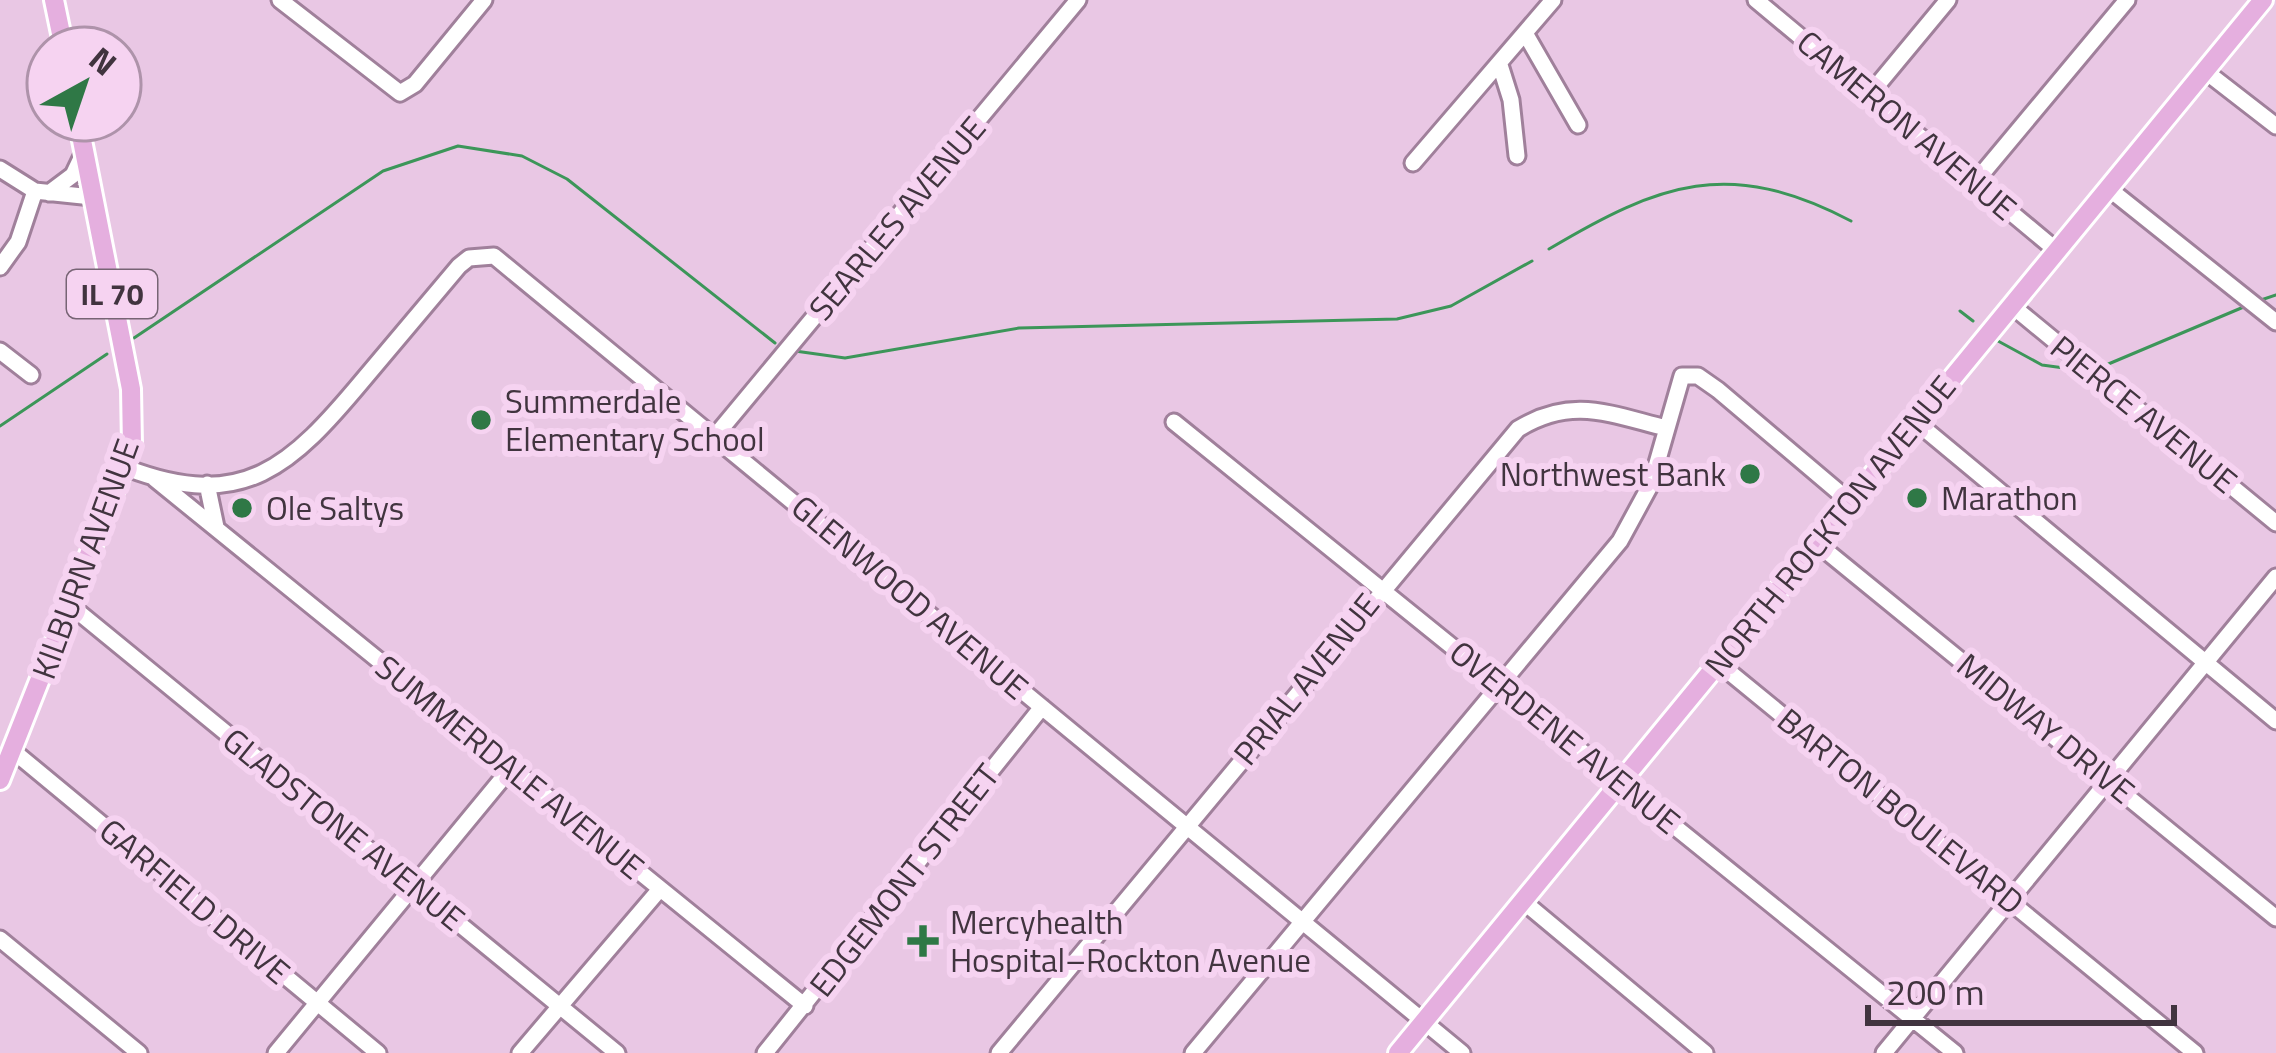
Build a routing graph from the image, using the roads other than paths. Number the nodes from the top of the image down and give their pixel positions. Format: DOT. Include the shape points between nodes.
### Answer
graph roads {
  1 [pos="280,0"];
  2 [pos="484,0"];
  3 [pos="1078,0"];
  4 [pos="1553,0"];
  5 [pos="1756,0"];
  6 [pos="1948,0"];
  7 [pos="2127,0"];
  8 [pos="2264,0"];
  9 [pos="1525,33"];
  10 [pos="1499,65"];
  11 [pos="2205,71"];
  12 [pos="1870,94"];
  13 [pos="1578,125"];
  14 [pos="2276,126"];
  15 [pos="82,144"];
  16 [pos="84,152"];
  17 [pos="1517,156"];
  18 [pos="1413,163"];
  19 [pos="0,169"];
  20 [pos="1976,181"];
  21 [pos="2108,188"];
  22 [pos="42,192"];
  23 [pos="92,196"];
  24 [pos="2056,250"];
  25 [pos="0,267"];
  26 [pos="2011,305"];
  27 [pos="2276,322"];
  28 [pos="0,351"];
  29 [pos="31,375"];
  30 [pos="1915,421"];
  31 [pos="1174,422"];
  32 [pos="1666,428"];
  33 [pos="716,435"];
  34 [pos="127,468"];
  35 [pos="153,478"];
  36 [pos="207,484"];
  37 [pos="1849,500"];
  38 [pos="2276,523"];
  39 [pos="216,527"];
  40 [pos="1814,541"];
  41 [pos="2276,577"];
  42 [pos="1380,588"];
  43 [pos="71,605"];
  44 [pos="1717,662"];
  45 [pos="2206,664"];
  46 [pos="1499,684"];
  47 [pos="1042,707"];
  48 [pos="2276,721"];
  49 [pos="12,750"];
  50 [pos="511,768"];
  51 [pos="2109,778"];
  52 [pos="0,780"];
  53 [pos="1620,782"];
  54 [pos="1186,825"];
  55 [pos="413,886"];
  56 [pos="661,889"];
  57 [pos="2010,901"];
  58 [pos="1524,902"];
  59 [pos="2276,918"];
  60 [pos="1304,922"];
  61 [pos="0,939"];
  62 [pos="317,1003"];
  63 [pos="560,1006"];
  64 [pos="805,1006"];
  65 [pos="1913,1019"];
  66 [pos="1423,1022"];
  67 [pos="139,1053"];
  68 [pos="276,1053"];
  69 [pos="378,1053"];
  70 [pos="520,1053"];
  71 [pos="616,1053"];
  72 [pos="765,1053"];
  73 [pos="999,1053"];
  74 [pos="1193,1053"];
  75 [pos="1398,1053"];
  76 [pos="1462,1053"];
  77 [pos="1705,1053"];
  78 [pos="1884,1053"];
  79 [pos="1955,1053"];
  80 [pos="2194,1053"];
  1 -- 2 [label="street" via="400,93"];
  3 -- 33 [label="street, SEARLES AVENUE"];
  4 -- 9 [label="street"];
  5 -- 12 [label="street, CAMERON AVENUE"];
  6 -- 12 [label="street"];
  7 -- 20 [label="street"];
  8 -- 11 [label="main road, NORTH ROCKTON AVENUE"];
  9 -- 10 [label="street"];
  9 -- 13 [label="street"];
  10 -- 17 [label="street"];
  10 -- 18 [label="street"];
  11 -- 14 [label="street"];
  11 -- 21 [label="main road, NORTH ROCKTON AVENUE"];
  12 -- 20 [label="street, CAMERON AVENUE"];
  15 -- 16 [label="main road, KILBURN AVENUE / IL 70"];
  16 -- 22 [label="street" via="73,175"];
  16 -- 23 [label="main road, KILBURN AVENUE / IL 70"];
  19 -- 22 [label="street"];
  20 -- 24 [label="street, CAMERON AVENUE"];
  21 -- 24 [label="main road, NORTH ROCKTON AVENUE"];
  21 -- 27 [label="street"];
  22 -- 23 [label="street"];
  22 -- 25 [label="street"];
  23 -- 34 [label="main road, KILBURN AVENUE / IL 70" via="133,408"];
  24 -- 26 [label="main road, NORTH ROCKTON AVENUE"];
  26 -- 30 [label="main road, NORTH ROCKTON AVENUE"];
  26 -- 38 [label="street, PIERCE AVENUE"];
  28 -- 29 [label="street"];
  30 -- 37 [label="main road, NORTH ROCKTON AVENUE"];
  30 -- 45 [label="street"];
  31 -- 42 [label="street, OVERDENE AVENUE"];
  32 -- 37 [label="street" via="1682,376 1698,376"];
  32 -- 42 [label="street, PRIAL AVENUE" via="1588,409 1549,410 1518,429"];
  32 -- 46 [label="street" via="1652,484 1620,541"];
  33 -- 36 [label="street, GLENWOOD AVENUE" via="513,268 482,255 458,266 302,452 252,477"];
  33 -- 47 [label="street, GLENWOOD AVENUE"];
  34 -- 35 [label="street, GLENWOOD AVENUE"];
  34 -- 43 [label="main road, KILBURN AVENUE / IL 70"];
  35 -- 36 [label="street, GLENWOOD AVENUE"];
  35 -- 39 [label="street, SUMMERDALE AVENUE"];
  36 -- 39 [label="street"];
  37 -- 40 [label="main road, NORTH ROCKTON AVENUE"];
  39 -- 50 [label="street, SUMMERDALE AVENUE"];
  40 -- 44 [label="main road, NORTH ROCKTON AVENUE"];
  40 -- 51 [label="street, MIDWAY DRIVE"];
  41 -- 45 [label="street"];
  42 -- 46 [label="street, OVERDENE AVENUE"];
  42 -- 54 [label="street, PRIAL AVENUE"];
  43 -- 49 [label="main road, KILBURN AVENUE / IL 70"];
  43 -- 55 [label="street, GLADSTONE AVENUE"];
  44 -- 53 [label="main road, NORTH ROCKTON AVENUE"];
  44 -- 57 [label="street, BARTON BOULEVARD"];
  45 -- 48 [label="street"];
  45 -- 51 [label="street"];
  46 -- 53 [label="street, OVERDENE AVENUE"];
  46 -- 60 [label="street"];
  47 -- 54 [label="street, GLENWOOD AVENUE"];
  47 -- 64 [label="street, EDGEMONT STREET"];
  49 -- 52 [label="main road, KILBURN AVENUE / IL 70"];
  49 -- 62 [label="street, GARFIELD DRIVE"];
  50 -- 55 [label="street"];
  50 -- 56 [label="street, SUMMERDALE AVENUE"];
  51 -- 57 [label="street"];
  51 -- 59 [label="street, MIDWAY DRIVE"];
  53 -- 58 [label="main road, NORTH ROCKTON AVENUE"];
  53 -- 65 [label="street, OVERDENE AVENUE"];
  54 -- 60 [label="street, GLENWOOD AVENUE"];
  54 -- 73 [label="street, PRIAL AVENUE"];
  55 -- 62 [label="street"];
  55 -- 63 [label="street, GLADSTONE AVENUE"];
  56 -- 63 [label="street"];
  56 -- 64 [label="street, SUMMERDALE AVENUE"];
  57 -- 65 [label="street"];
  57 -- 80 [label="street, BARTON BOULEVARD"];
  58 -- 66 [label="main road, NORTH ROCKTON AVENUE"];
  58 -- 77 [label="street"];
  60 -- 66 [label="street, GLENWOOD AVENUE"];
  60 -- 74 [label="street"];
  61 -- 67 [label="street"];
  62 -- 68 [label="street"];
  62 -- 69 [label="street, GARFIELD DRIVE"];
  63 -- 70 [label="street"];
  63 -- 71 [label="street, GLADSTONE AVENUE"];
  64 -- 72 [label="street, EDGEMONT STREET"];
  65 -- 78 [label="street"];
  65 -- 79 [label="street, OVERDENE AVENUE"];
  66 -- 75 [label="main road, NORTH ROCKTON AVENUE"];
  66 -- 76 [label="street, GLENWOOD AVENUE"];
}
